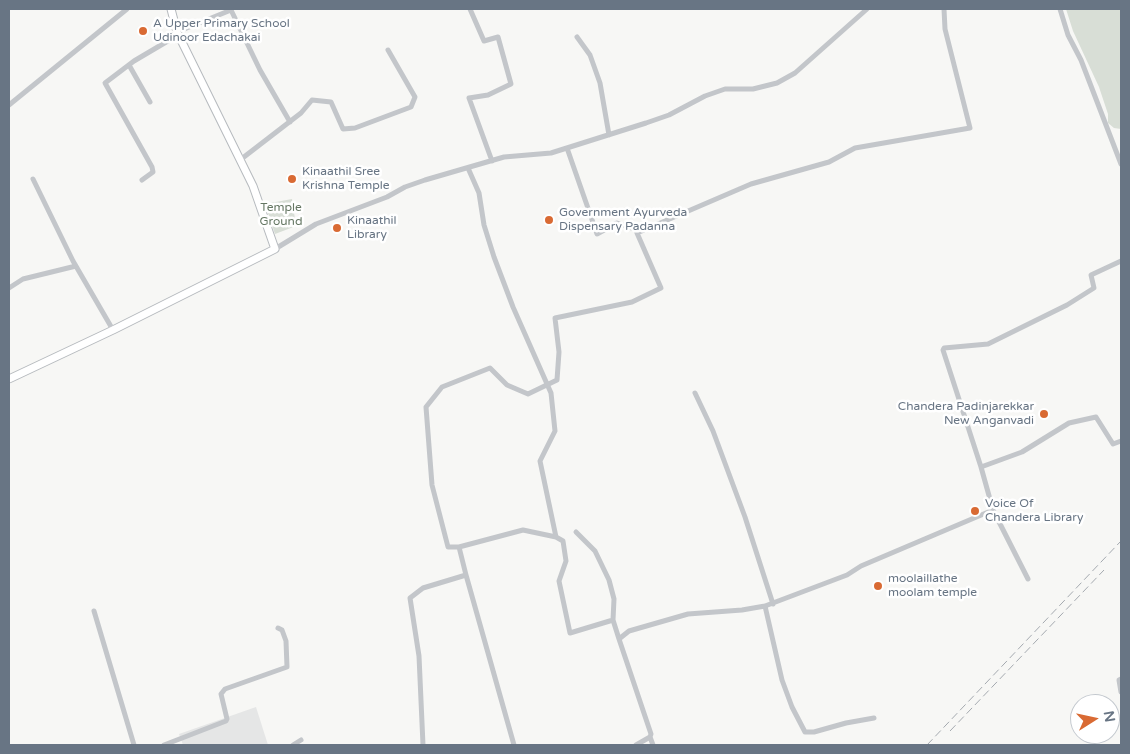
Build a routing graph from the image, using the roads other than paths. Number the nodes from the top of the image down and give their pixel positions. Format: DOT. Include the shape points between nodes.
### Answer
graph roads {
  1 [pos="127,9"];
  2 [pos="171,9"];
  3 [pos="470,9"];
  4 [pos="867,9"];
  5 [pos="944,9"];
  6 [pos="1060,9"];
  7 [pos="178,33"];
  8 [pos="577,37"];
  9 [pos="388,50"];
  10 [pos="129,65"];
  11 [pos="150,102"];
  12 [pos="9,104"];
  13 [pos="290,122"];
  14 [pos="609,135"];
  15 [pos="567,148"];
  16 [pos="240,160"];
  17 [pos="492,161"];
  18 [pos="1121,164"];
  19 [pos="468,168"];
  20 [pos="33,179"];
  21 [pos="142,180"];
  22 [pos="640,231"];
  23 [pos="275,249"];
  24 [pos="1121,260"];
  25 [pos="76,266"];
  26 [pos="9,288"];
  27 [pos="113,330"];
  28 [pos="9,379"];
  29 [pos="548,384"];
  30 [pos="695,393"];
  31 [pos="1121,441"];
  32 [pos="981,467"];
  33 [pos="993,510"];
  34 [pos="576,532"];
  35 [pos="556,537"];
  36 [pos="459,547"];
  37 [pos="466,575"];
  38 [pos="1028,579"];
  39 [pos="773,604"];
  40 [pos="765,606"];
  41 [pos="94,611"];
  42 [pos="612,620"];
  43 [pos="278,628"];
  44 [pos="619,639"];
  45 [pos="1121,679"];
  46 [pos="1121,692"];
  47 [pos="874,718"];
  48 [pos="650,737"];
  49 [pos="302,740"];
  50 [pos="134,745"];
  51 [pos="164,745"];
  52 [pos="293,745"];
  53 [pos="423,745"];
  54 [pos="514,745"];
  55 [pos="636,745"];
  56 [pos="653,745"];
  1 -- 12 [label="street"];
  2 -- 7 [label="main road"];
  3 -- 17 [label="street" via="484,41 498,37 511,84 488,95 469,98"];
  4 -- 14 [label="street" via="787,79 752,88 718,91 669,115"];
  5 -- 22 [label="street" via="945,29 970,128 855,148 830,162 751,184"];
  6 -- 18 [label="street"];
  7 -- 10 [label="street"];
  7 -- 13 [label="street" via="230,10"];
  7 -- 16 [label="main road"];
  8 -- 14 [label="street" via="590,55 600,83"];
  9 -- 13 [label="street" via="415,97 411,108 355,128 343,129 331,102 312,100"];
  10 -- 11 [label="street"];
  10 -- 21 [label="street" via="105,83 152,167 152,172"];
  13 -- 16 [label="street"];
  14 -- 15 [label="street"];
  15 -- 17 [label="street"];
  15 -- 22 [label="street" via="597,234 617,223"];
  16 -- 23 [label="main road" via="253,186"];
  17 -- 19 [label="street"];
  19 -- 23 [label="street" via="405,187 387,198 316,224"];
  19 -- 29 [label="street" via="479,193 494,257"];
  20 -- 25 [label="street"];
  22 -- 29 [label="street" via="637,232 661,288 632,302 555,318 559,352 557,380"];
  23 -- 27 [label="main road"];
  24 -- 32 [label="street" via="1091,275 1094,288 1067,305 988,344 944,348"];
  25 -- 26 [label="street" via="23,279"];
  25 -- 27 [label="street"];
  27 -- 28 [label="main road"];
  29 -- 35 [label="street" via="555,431 540,461"];
  29 -- 36 [label="street" via="528,394 507,385 490,368 442,387 426,407 432,485 448,547"];
  30 -- 39 [label="street" via="745,517"];
  31 -- 32 [label="street" via="1113,444 1096,417 1069,424 1022,452"];
  32 -- 33 [label="street"];
  33 -- 38 [label="street"];
  33 -- 39 [label="street"];
  34 -- 42 [label="street" via="594,551 609,580 614,599"];
  35 -- 36 [label="street" via="523,530"];
  35 -- 42 [label="street" via="564,541 566,561 559,581 570,633"];
  36 -- 37 [label="street"];
  37 -- 53 [label="street" via="423,588 410,598 418,656"];
  37 -- 54 [label="street"];
  39 -- 40 [label="street"];
  40 -- 44 [label="street" via="688,614 630,631"];
  40 -- 47 [label="street" via="782,680 805,732"];
  41 -- 50 [label="street"];
  42 -- 44 [label="street"];
  43 -- 51 [label="street" via="286,642 287,667 225,689 222,694 226,721"];
  44 -- 48 [label="street" via="644,709"];
  45 -- 46 [label="street" via="1118,680"];
  48 -- 55 [label="street"];
  48 -- 56 [label="street"];
  49 -- 52 [label="street"];
}
